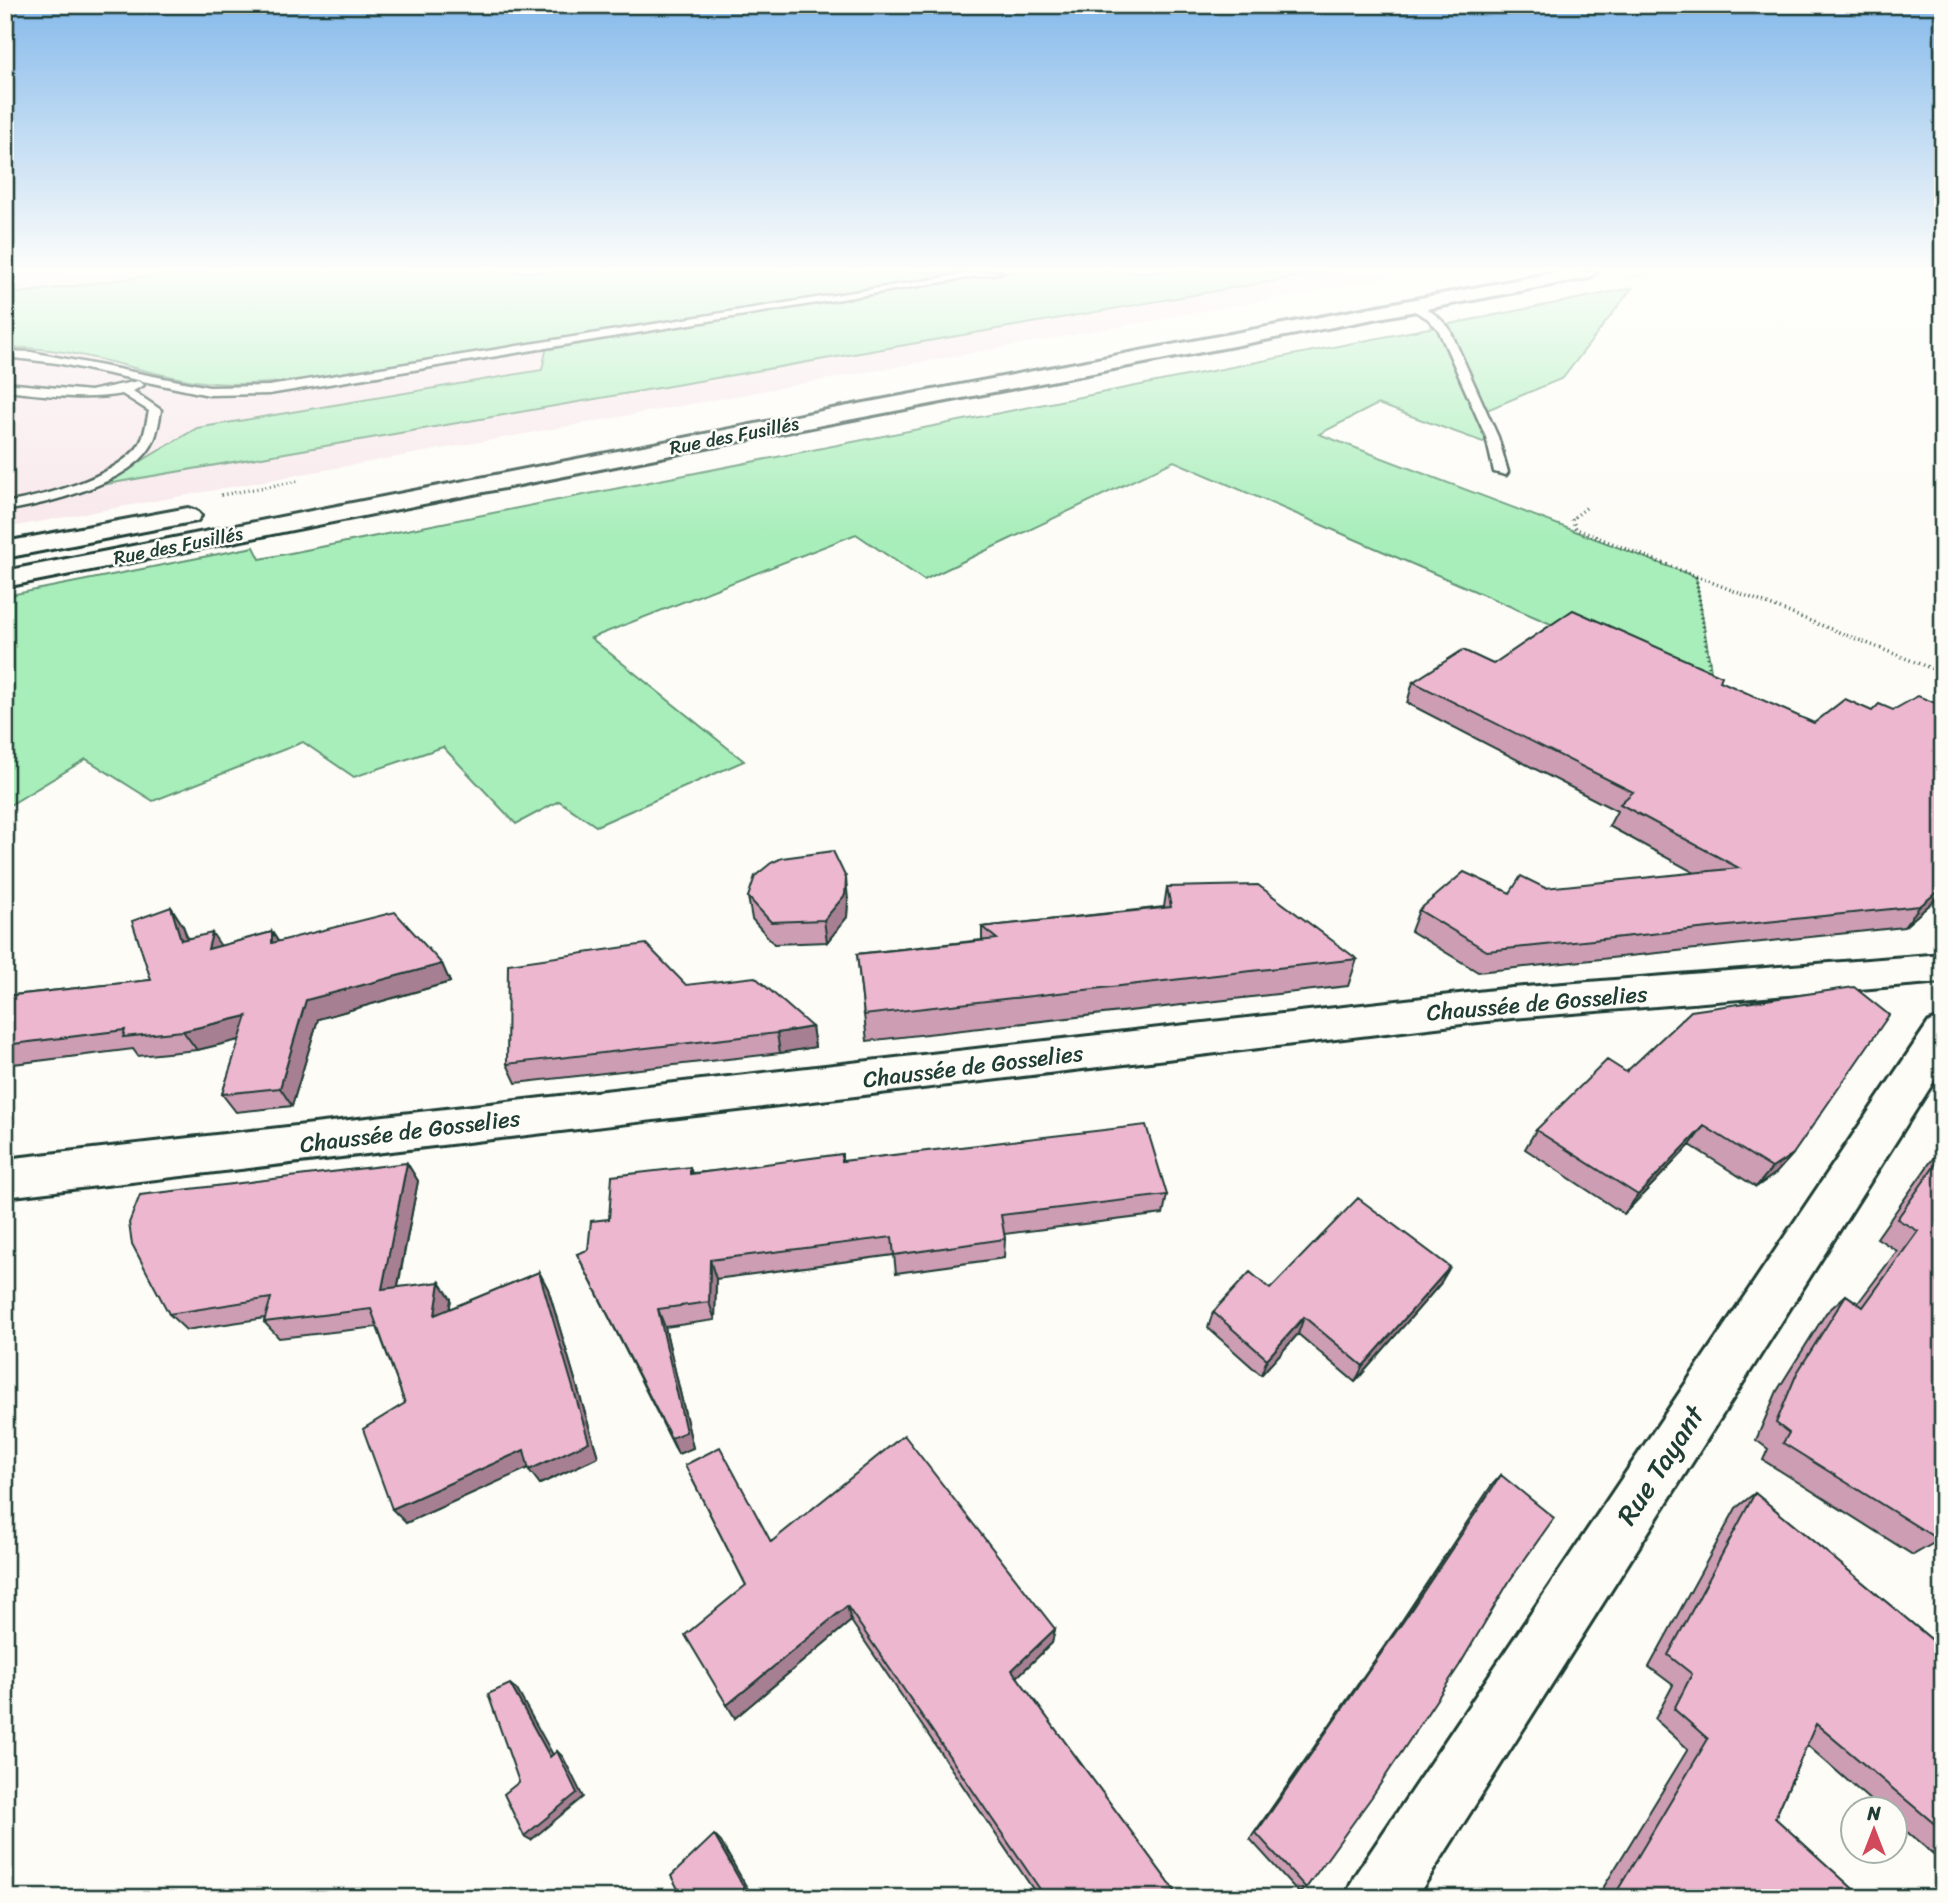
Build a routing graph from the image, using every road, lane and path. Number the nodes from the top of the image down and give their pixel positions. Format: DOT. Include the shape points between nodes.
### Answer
graph roads {
  1 [pos="73,361"];
  2 [pos="449,361"];
  3 [pos="1018,361"];
  4 [pos="1124,361"];
  5 [pos="1458,361"];
  6 [pos="152,379"];
  7 [pos="5,387"];
  8 [pos="126,391"];
  9 [pos="578,443"];
  10 [pos="1501,472"];
  11 [pos="5,507"];
  12 [pos="1586,508"];
  13 [pos="210,512"];
  14 [pos="5,550"];
  15 [pos="1696,577"];
  16 [pos="5,579"];
  17 [pos="1943,673"];
  18 [pos="1713,684"];
  19 [pos="1943,968"];
  20 [pos="1943,1033"];
  21 [pos="5,1178"];
  22 [pos="1378,1898"];
  1 -- 6 [label="lane"];
  2 -- 6 [label="lane" via="269,390 210,391"];
  3 -- 9 [label="main road, Rue des Fusillés"];
  4 -- 16 [label="main road, Rue des Fusillés"];
  5 -- 10 [label="lane" via="1492,438"];
  6 -- 8 [label="lane"];
  7 -- 8 [label="lane"];
  8 -- 11 [label="lane" via="155,410 142,451 113,471"];
  12 -- 15 [label="path" via="1572,519 1576,529"];
  13 -- 14 [label="main road, Rue des Fusillés"];
  15 -- 17 [label="path"];
  15 -- 18 [label="path"];
  19 -- 21 [label="main road, Chaussée de Gosselies" via="1512,1003"];
  20 -- 22 [label="main road, Rue Tayant"];
}
